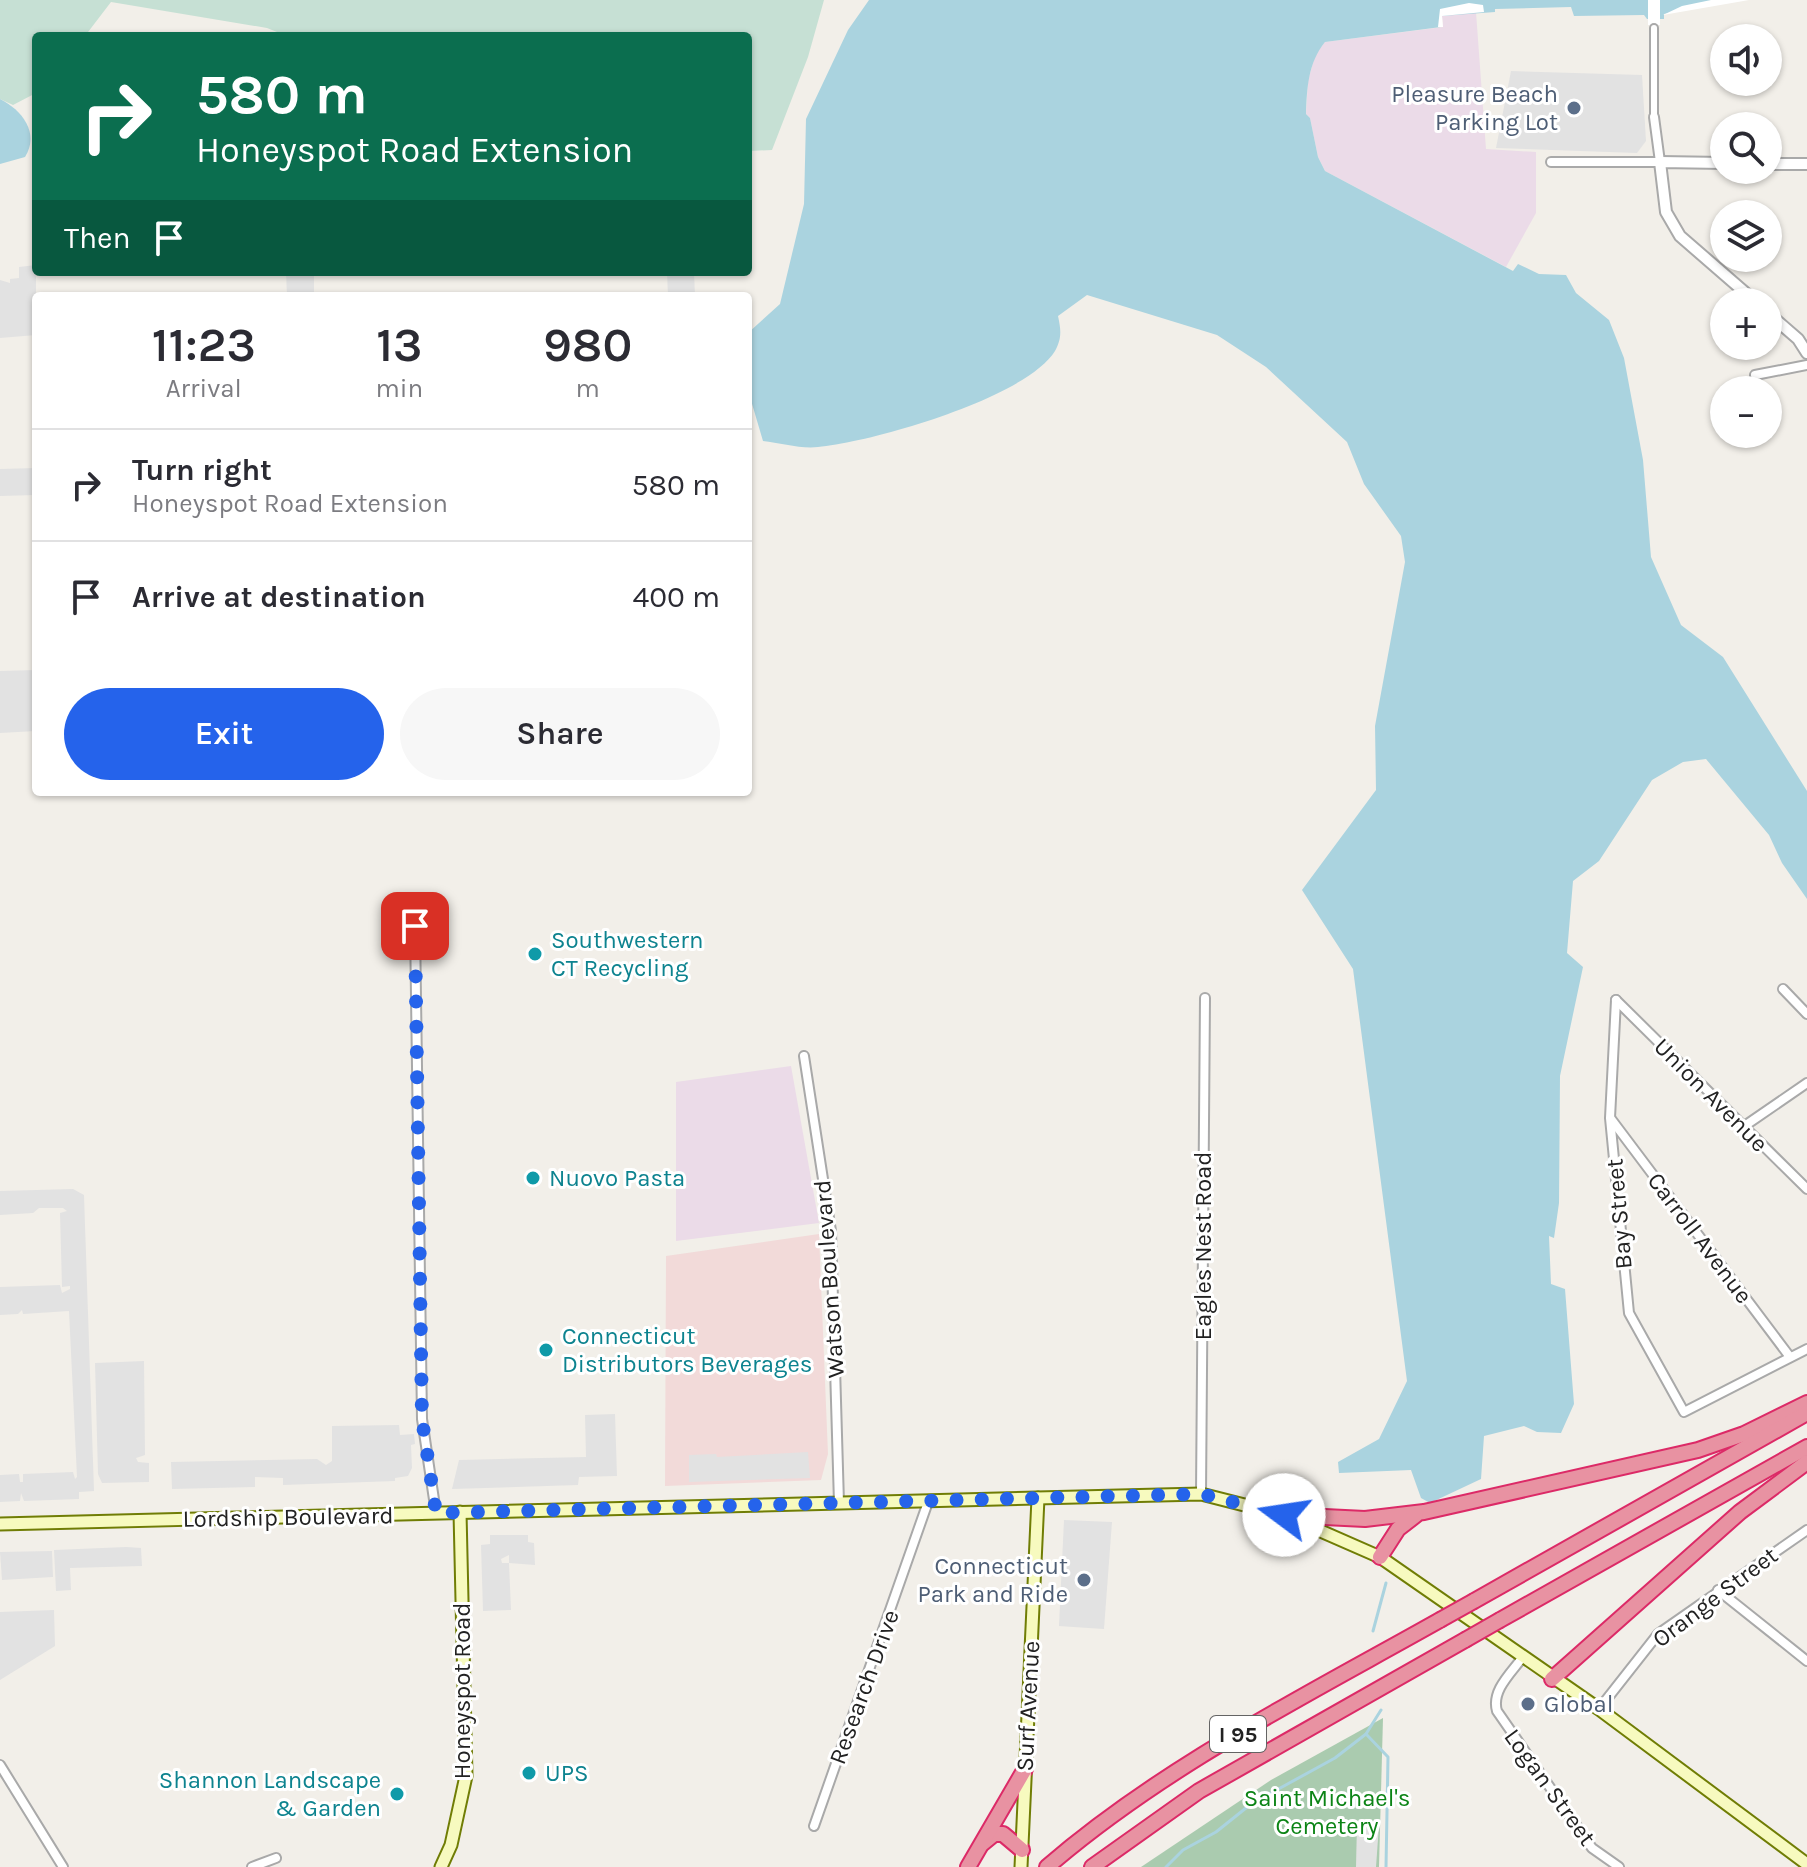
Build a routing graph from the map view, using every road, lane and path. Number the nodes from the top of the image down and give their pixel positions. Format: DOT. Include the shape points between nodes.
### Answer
graph roads {
  1 [pos="1654,28"];
  2 [pos="1654,117"];
  3 [pos="1551,162"];
  4 [pos="1660,162"];
  5 [pos="1710,163"];
  6 [pos="1782,164"];
  7 [pos="1807,164"];
  8 [pos="1740,288"];
  9 [pos="1782,325"];
  10 [pos="1807,353"];
  11 [pos="1807,365"];
  12 [pos="1755,375"];
  13 [pos="415,926"];
  14 [pos="1783,989"];
  15 [pos="1205,998"];
  16 [pos="1616,1000"];
  17 [pos="1807,1014"];
  18 [pos="804,1056"];
  19 [pos="1807,1083"];
  20 [pos="1610,1118"];
  21 [pos="1743,1127"];
  22 [pos="1807,1189"];
  23 [pos="1807,1349"];
  24 [pos="1790,1357"];
  25 [pos="1807,1403"];
  26 [pos="1807,1413"];
  27 [pos="1807,1447"];
  28 [pos="1807,1462"];
  29 [pos="1201,1494"];
  30 [pos="1038,1498"];
  31 [pos="928,1502"];
  32 [pos="839,1503"];
  33 [pos="460,1512"];
  34 [pos="1424,1512"];
  35 [pos="436,1513"];
  36 [pos="1284,1515"];
  37 [pos="0,1524"];
  38 [pos="1807,1530"];
  39 [pos="1380,1557"];
  40 [pos="1718,1590"];
  41 [pos="1522,1658"];
  42 [pos="1807,1661"];
  43 [pos="1552,1679"];
  44 [pos="1599,1709"];
  45 [pos="0,1767"];
  46 [pos="1025,1769"];
  47 [pos="814,1826"];
  48 [pos="980,1846"];
  49 [pos="1022,1850"];
  50 [pos="276,1858"];
  51 [pos="1807,1864"];
  52 [pos="1047,1866"];
  53 [pos="63,1867"];
  54 [pos="252,1867"];
  55 [pos="441,1867"];
  56 [pos="968,1867"];
  57 [pos="1021,1867"];
  58 [pos="1092,1867"];
  59 [pos="1619,1867"];
  1 -- 2 [label="street"];
  2 -- 4 [label="street"];
  3 -- 4 [label="street"];
  4 -- 5 [label="street"];
  4 -- 8 [label="street" via="1666,212 1680,236"];
  6 -- 7 [label="street"];
  9 -- 10 [label="street"];
  11 -- 12 [label="street"];
  13 -- 35 [label="street" via="422,1419"];
  14 -- 17 [label="street"];
  15 -- 29 [label="street, Eagles Nest Road"];
  16 -- 20 [label="street, Bay Street"];
  16 -- 21 [label="street, Union Avenue"];
  18 -- 32 [label="street, Watson Boulevard" via="831,1231"];
  19 -- 21 [label="street"];
  20 -- 24 [label="street, Carroll Avenue"];
  20 -- 24 [label="street, Bay Street" via="1629,1313 1684,1412"];
  21 -- 22 [label="street, Union Avenue"];
  23 -- 24 [label="street"];
  25 -- 34 [label="highway" via="1706,1447"];
  26 -- 52 [label="highway, I 95, bridge" via="1182,1767"];
  27 -- 58 [label="highway, I 95, bridge" via="1199,1791"];
  28 -- 43 [label="highway" via="1740,1512"];
  29 -- 30 [label="main road, Lordship Boulevard"];
  29 -- 36 [label="main road, Lordship Boulevard"];
  30 -- 31 [label="main road, Lordship Boulevard"];
  30 -- 46 [label="main road, Surf Avenue"];
  31 -- 32 [label="main road, Lordship Boulevard"];
  31 -- 47 [label="street, Research Drive"];
  32 -- 33 [label="main road, Lordship Boulevard"];
  33 -- 35 [label="main road, Lordship Boulevard"];
  33 -- 55 [label="main road, Honeyspot Road" via="466,1776"];
  34 -- 36 [label="highway" via="1365,1519"];
  34 -- 39 [label="highway" via="1402,1524"];
  35 -- 37 [label="main road, Lordship Boulevard"];
  36 -- 39 [label="main road, Lordship Boulevard"];
  38 -- 40 [label="street, Orange Street"];
  39 -- 41 [label="main road, Lordship Boulevard"];
  40 -- 42 [label="street"];
  40 -- 44 [label="street, Orange Street" via="1658,1634"];
  41 -- 43 [label="main road, Lordship Boulevard"];
  41 -- 59 [label="street, Logan Street" via="1499,1689 1497,1711 1592,1848"];
  43 -- 44 [label="main road, Lordship Boulevard"];
  44 -- 51 [label="main road, Lordship Boulevard"];
  45 -- 53 [label="street"];
  46 -- 48 [label="highway"];
  46 -- 49 [label="main road, Surf Avenue"];
  48 -- 49 [label="highway" via="994,1834 1003,1834"];
  48 -- 56 [label="highway"];
  49 -- 57 [label="main road, Surf Avenue"];
  50 -- 54 [label="street"];
}
